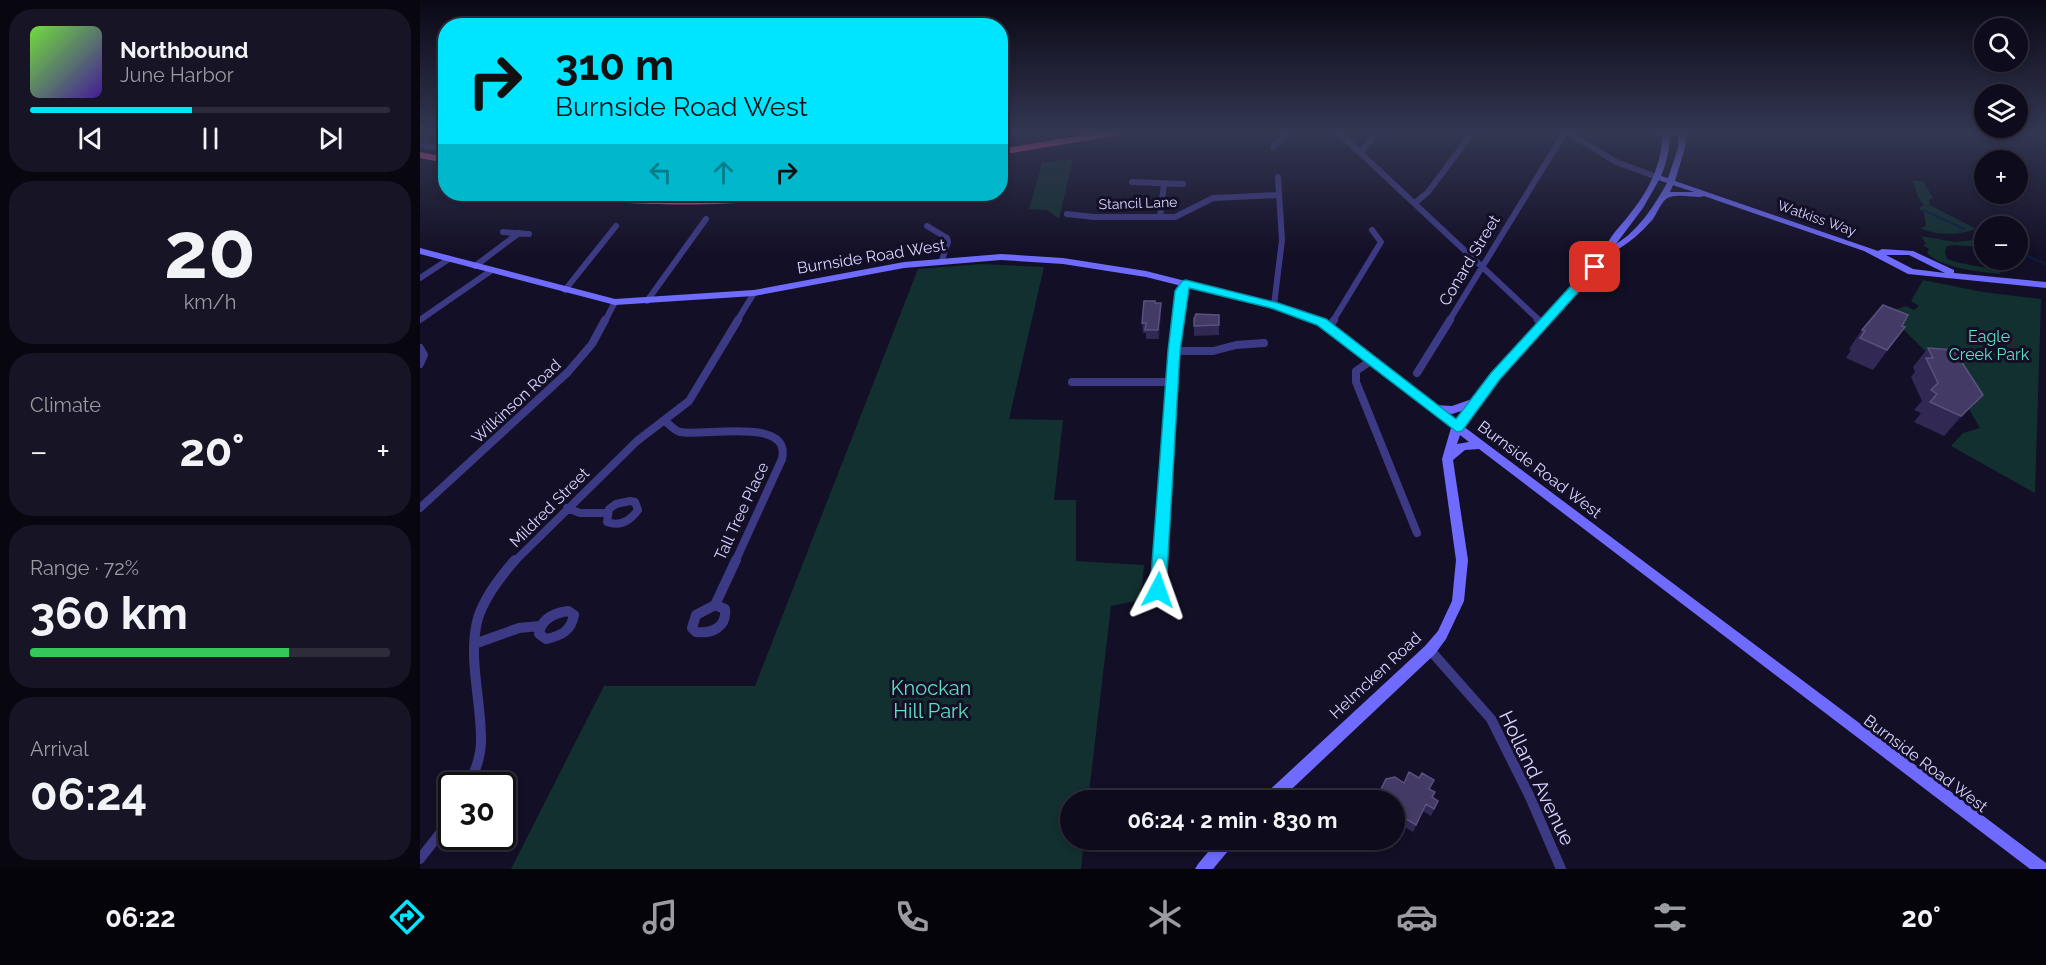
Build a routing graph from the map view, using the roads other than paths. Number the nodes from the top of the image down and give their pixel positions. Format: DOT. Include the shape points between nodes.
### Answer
graph roads {
  1 [pos="1382,173"];
  2 [pos="1443,173"];
  3 [pos="1540,173"];
  4 [pos="1645,173"];
  5 [pos="1658,173"];
  6 [pos="1674,173"];
  7 [pos="1278,177"];
  8 [pos="1657,177"];
  9 [pos="1670,181"];
  10 [pos="1132,182"];
  11 [pos="1164,184"];
  12 [pos="1183,184"];
  13 [pos="1278,195"];
  14 [pos="1662,197"];
  15 [pos="1718,197"];
  16 [pos="656,201"];
  17 [pos="688,201"];
  18 [pos="1415,203"];
  19 [pos="1067,214"];
  20 [pos="1160,217"];
  21 [pos="706,219"];
  22 [pos="616,226"];
  23 [pos="927,226"];
  24 [pos="1372,230"];
  25 [pos="504,232"];
  26 [pos="519,233"];
  27 [pos="529,234"];
  28 [pos="420,251"];
  29 [pos="1609,251"];
  30 [pos="1893,258"];
  31 [pos="449,259"];
  32 [pos="942,260"];
  33 [pos="1929,262"];
  34 [pos="475,266"];
  35 [pos="1481,266"];
  36 [pos="492,270"];
  37 [pos="1925,273"];
  38 [pos="1956,275"];
  39 [pos="420,278"];
  40 [pos="1186,284"];
  41 [pos="2046,285"];
  42 [pos="566,290"];
  43 [pos="754,293"];
  44 [pos="615,302"];
  45 [pos="647,302"];
  46 [pos="1274,305"];
  47 [pos="420,320"];
  48 [pos="1543,324"];
  49 [pos="1329,327"];
  50 [pos="1264,343"];
  51 [pos="420,348"];
  52 [pos="1174,351"];
  53 [pos="1372,360"];
  54 [pos="420,364"];
  55 [pos="1417,372"];
  56 [pos="1072,382"];
  57 [pos="1172,382"];
  58 [pos="1475,402"];
  59 [pos="1432,408"];
  60 [pos="665,421"];
  61 [pos="1457,427"];
  62 [pos="1481,445"];
  63 [pos="1447,459"];
  64 [pos="420,508"];
  65 [pos="567,508"];
  66 [pos="607,513"];
  67 [pos="1418,533"];
  68 [pos="1158,590"];
  69 [pos="715,605"];
  70 [pos="540,626"];
  71 [pos="477,643"];
  72 [pos="1430,650"];
  73 [pos="474,772"];
  74 [pos="1280,790"];
  75 [pos="438,836"];
  76 [pos="1219,850"];
  77 [pos="420,859"];
  78 [pos="1203,869"];
  79 [pos="1561,869"];
  80 [pos="2042,869"];
  1 -- 18 [label="street"];
  2 -- 18 [label="street"];
  3 -- 35 [label="street, Conard Street"];
  4 -- 8 [label="street"];
  5 -- 8 [label="street, Helmcken Road"];
  6 -- 9 [label="street, Helmcken Road"];
  7 -- 13 [label="street"];
  8 -- 9 [label="street, Watkiss Way"];
  8 -- 29 [label="street, Helmcken Road" via="1633,216 1611,241"];
  9 -- 14 [label="street, Helmcken Road"];
  9 -- 15 [label="street, Watkiss Way"];
  10 -- 11 [label="street"];
  11 -- 12 [label="street"];
  11 -- 20 [label="street"];
  13 -- 20 [label="street, Stancil Lane" via="1213,198 1181,216"];
  13 -- 46 [label="street" via="1282,240"];
  14 -- 15 [label="street" via="1680,193"];
  14 -- 29 [label="street, Helmcken Road" via="1652,215 1621,246"];
  15 -- 30 [label="street, Watkiss Way"];
  16 -- 17 [label="highway"];
  18 -- 35 [label="street"];
  19 -- 20 [label="street, Stancil Lane"];
  21 -- 45 [label="street"];
  22 -- 42 [label="street"];
  23 -- 32 [label="street" via="948,242"];
  24 -- 49 [label="street" via="1381,242"];
  25 -- 26 [label="street"];
  26 -- 27 [label="street"];
  26 -- 34 [label="street"];
  28 -- 31 [label="street, Burnside Road West"];
  29 -- 48 [label="street, Helmcken Road"];
  30 -- 33 [label="street" via="1898,253 1912,254"];
  30 -- 37 [label="street, Watkiss Way" via="1903,270"];
  31 -- 34 [label="street, Burnside Road West"];
  31 -- 39 [label="street"];
  32 -- 40 [label="street, Burnside Road West" via="1047,259"];
  32 -- 43 [label="street, Burnside Road West"];
  33 -- 37 [label="street" via="1931,269"];
  33 -- 38 [label="street"];
  34 -- 36 [label="street, Burnside Road West"];
  35 -- 48 [label="street"];
  35 -- 55 [label="street, Conard Street"];
  36 -- 42 [label="street, Burnside Road West"];
  36 -- 47 [label="street"];
  37 -- 38 [label="street"];
  38 -- 41 [label="street"];
  40 -- 46 [label="street, Burnside Road West"];
  40 -- 52 [label="street" via="1181,291"];
  42 -- 44 [label="street, Burnside Road West"];
  43 -- 45 [label="street, Burnside Road West"];
  43 -- 60 [label="street, Mildred Street" via="697,390 680,411"];
  44 -- 45 [label="street, Burnside Road West"];
  44 -- 64 [label="street, Wilkinson Road" via="580,359"];
  46 -- 49 [label="street, Burnside Road West"];
  48 -- 58 [label="street, Helmcken Road"];
  49 -- 53 [label="street, Burnside Road West"];
  50 -- 52 [label="street" via="1212,351"];
  51 -- 54 [label="street" via="424,355"];
  52 -- 57 [label="street"];
  53 -- 59 [label="street, Burnside Road West"];
  53 -- 67 [label="street" via="1356,371 1356,382"];
  56 -- 57 [label="street"];
  57 -- 68 [label="street"];
  58 -- 59 [label="street" via="1452,410"];
  58 -- 61 [label="street, Helmcken Road"];
  59 -- 61 [label="street, Burnside Road West"];
  60 -- 65 [label="street, Mildred Street" via="641,437"];
  60 -- 69 [label="street, Tall Tree Place" via="679,432 760,432 777,439 784,450"];
  61 -- 62 [label="street, Burnside Road West"];
  61 -- 63 [label="street, Helmcken Road"];
  62 -- 63 [label="street" via="1462,446"];
  62 -- 80 [label="street, Burnside Road West"];
  63 -- 72 [label="street, Helmcken Road" via="1462,560 1458,601"];
  65 -- 66 [label="street" via="580,513"];
  65 -- 71 [label="street, Mildred Street" via="489,594 478,619"];
  70 -- 71 [label="street" via="519,628"];
  71 -- 73 [label="street, Mildred Street" via="481,743"];
  72 -- 74 [label="street, Helmcken Road"];
  72 -- 79 [label="street, Holland Avenue" via="1491,718"];
  75 -- 77 [label="street"];
  76 -- 78 [label="street"];
}
